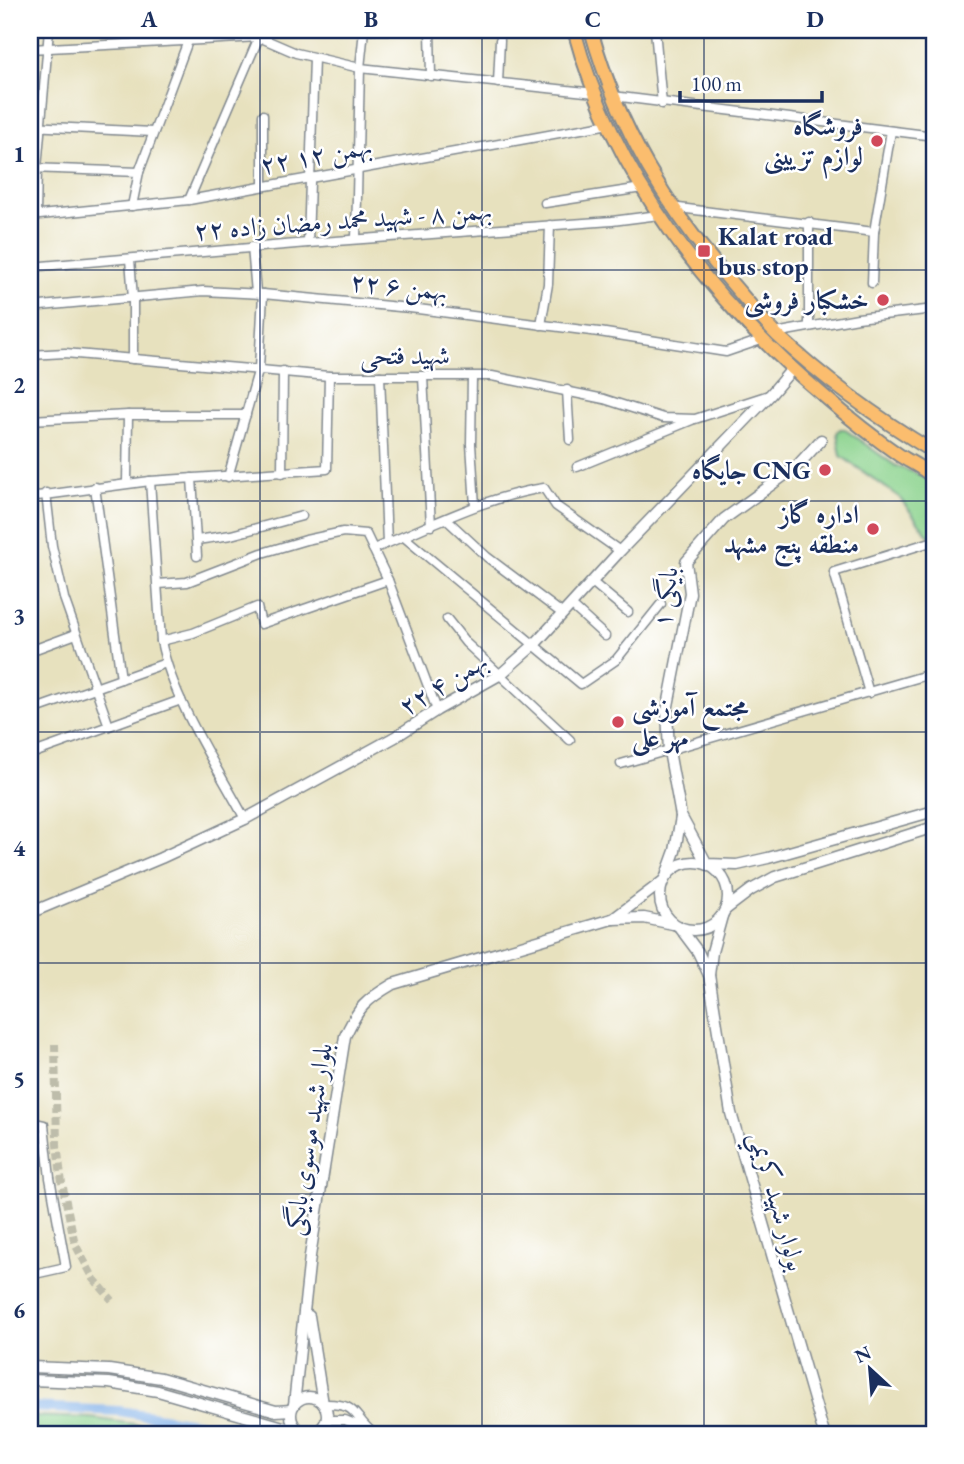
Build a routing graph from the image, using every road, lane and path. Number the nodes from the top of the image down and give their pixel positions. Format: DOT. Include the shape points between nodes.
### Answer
graph roads {
  1 [pos="49,30"];
  2 [pos="194,30"];
  3 [pos="364,30"];
  4 [pos="430,30"];
  5 [pos="574,30"];
  6 [pos="591,30"];
  7 [pos="655,30"];
  8 [pos="906,30"];
  9 [pos="928,32"];
  10 [pos="259,37"];
  11 [pos="500,40"];
  12 [pos="189,41"];
  13 [pos="48,48"];
  14 [pos="30,49"];
  15 [pos="934,55"];
  16 [pos="314,58"];
  17 [pos="360,68"];
  18 [pos="431,76"];
  19 [pos="498,83"];
  20 [pos="595,93"];
  21 [pos="613,96"];
  22 [pos="662,104"];
  23 [pos="263,114"];
  24 [pos="609,124"];
  25 [pos="30,126"];
  26 [pos="41,127"];
  27 [pos="891,131"];
  28 [pos="153,132"];
  29 [pos="934,136"];
  30 [pos="33,168"];
  31 [pos="357,169"];
  32 [pos="139,172"];
  33 [pos="310,178"];
  34 [pos="263,186"];
  35 [pos="642,188"];
  36 [pos="188,200"];
  37 [pos="545,204"];
  38 [pos="132,206"];
  39 [pos="671,207"];
  40 [pos="659,215"];
  41 [pos="33,216"];
  42 [pos="809,222"];
  43 [pos="550,225"];
  44 [pos="874,232"];
  45 [pos="356,239"];
  46 [pos="308,243"];
  47 [pos="252,247"];
  48 [pos="130,259"];
  49 [pos="30,267"];
  50 [pos="872,283"];
  51 [pos="259,294"];
  52 [pos="133,298"];
  53 [pos="30,307"];
  54 [pos="934,309"];
  55 [pos="541,324"];
  56 [pos="809,326"];
  57 [pos="775,333"];
  58 [pos="761,340"];
  59 [pos="30,355"];
  60 [pos="133,359"];
  61 [pos="259,368"];
  62 [pos="792,369"];
  63 [pos="283,371"];
  64 [pos="330,376"];
  65 [pos="380,376"];
  66 [pos="472,376"];
  67 [pos="423,377"];
  68 [pos="567,390"];
  69 [pos="771,394"];
  70 [pos="128,415"];
  71 [pos="246,415"];
  72 [pos="695,419"];
  73 [pos="30,420"];
  74 [pos="570,440"];
  75 [pos="821,440"];
  76 [pos="934,452"];
  77 [pos="577,467"];
  78 [pos="282,473"];
  79 [pos="933,475"];
  80 [pos="228,477"];
  81 [pos="192,478"];
  82 [pos="149,481"];
  83 [pos="127,484"];
  84 [pos="95,487"];
  85 [pos="46,493"];
  86 [pos="30,497"];
  87 [pos="475,506"];
  88 [pos="302,516"];
  89 [pos="446,519"];
  90 [pos="431,526"];
  91 [pos="404,537"];
  92 [pos="197,540"];
  93 [pos="934,541"];
  94 [pos="387,543"];
  95 [pos="373,549"];
  96 [pos="620,551"];
  97 [pos="197,556"];
  98 [pos="387,580"];
  99 [pos="592,582"];
  100 [pos="159,584"];
  101 [pos="661,604"];
  102 [pos="571,605"];
  103 [pos="628,612"];
  104 [pos="563,614"];
  105 [pos="447,619"];
  106 [pos="76,635"];
  107 [pos="605,636"];
  108 [pos="162,640"];
  109 [pos="535,644"];
  110 [pos="30,651"];
  111 [pos="166,663"];
  112 [pos="934,673"];
  113 [pos="501,674"];
  114 [pos="121,679"];
  115 [pos="95,688"];
  116 [pos="869,693"];
  117 [pos="181,700"];
  118 [pos="437,710"];
  119 [pos="30,711"];
  120 [pos="109,726"];
  121 [pos="570,740"];
  122 [pos="669,751"];
  123 [pos="31,754"];
  124 [pos="621,764"];
  125 [pos="934,811"];
  126 [pos="681,816"];
  127 [pos="245,819"];
  128 [pos="934,827"];
  129 [pos="708,864"];
  130 [pos="664,879"];
  131 [pos="724,912"];
  132 [pos="30,914"];
  133 [pos="612,919"];
  134 [pos="677,925"];
  135 [pos="709,975"];
  136 [pos="30,1122"];
  137 [pos="30,1275"];
  138 [pos="306,1298"];
  139 [pos="30,1367"];
  140 [pos="30,1380"];
  141 [pos="323,1404"];
  142 [pos="292,1408"];
  143 [pos="326,1420"];
  144 [pos="371,1432"];
  145 [pos="304,1433"];
  146 [pos="824,1434"];
  1 -- 13 [label="street"];
  2 -- 12 [label="street"];
  3 -- 4 [label="street"];
  3 -- 17 [label="street"];
  4 -- 18 [label="street"];
  5 -- 20 [label="main road"];
  6 -- 21 [label="main road"];
  7 -- 22 [label="street"];
  8 -- 9 [label="street"];
  9 -- 15 [label="street"];
  10 -- 12 [label="street"];
  10 -- 16 [label="street"];
  10 -- 36 [label="street"];
  11 -- 19 [label="street"];
  12 -- 13 [label="street"];
  12 -- 28 [label="street"];
  13 -- 14 [label="street"];
  13 -- 26 [label="street"];
  16 -- 17 [label="street"];
  16 -- 33 [label="street"];
  17 -- 18 [label="street"];
  17 -- 31 [label="street"];
  18 -- 19 [label="street"];
  19 -- 20 [label="street"];
  20 -- 24 [label="main road"];
  21 -- 22 [label="street"];
  21 -- 39 [label="main road"];
  22 -- 27 [label="street"];
  23 -- 34 [label="street"];
  24 -- 31 [label="street, ۲۲ بهمن ۱۲"];
  24 -- 35 [label="main road"];
  25 -- 26 [label="street"];
  26 -- 28 [label="street"];
  26 -- 30 [label="street"];
  27 -- 29 [label="street"];
  27 -- 44 [label="street"];
  28 -- 32 [label="street"];
  30 -- 32 [label="street"];
  30 -- 41 [label="street"];
  31 -- 33 [label="street, ۲۲ بهمن ۱۲"];
  31 -- 45 [label="street"];
  32 -- 38 [label="street"];
  33 -- 34 [label="street, ۲۲ بهمن ۱۲"];
  33 -- 46 [label="street"];
  34 -- 36 [label="street, ۲۲ بهمن ۱۲"];
  35 -- 37 [label="street"];
  35 -- 40 [label="main road"];
  36 -- 38 [label="street, ۲۲ بهمن ۱۲"];
  38 -- 41 [label="street, ۲۲ بهمن ۱۲"];
  39 -- 42 [label="street"];
  39 -- 57 [label="main road"];
  40 -- 43 [label="street, ۲۲ بهمن ۸ - شهید محمد رمضان زاده"];
  40 -- 58 [label="main road" via="691,261"];
  42 -- 44 [label="street"];
  42 -- 56 [label="street"];
  43 -- 45 [label="street, ۲۲ بهمن ۸ - شهید محمد رمضان زاده"];
  43 -- 55 [label="street"];
  44 -- 50 [label="street"];
  45 -- 46 [label="street, ۲۲ بهمن ۸ - شهید محمد رمضان زاده"];
  46 -- 47 [label="street, ۲۲ بهمن ۸ - شهید محمد رمضان زاده"];
  47 -- 48 [label="street, ۲۲ بهمن ۸ - شهید محمد رمضان زاده"];
  47 -- 51 [label="street"];
  48 -- 49 [label="street, ۲۲ بهمن ۸ - شهید محمد رمضان زاده"];
  48 -- 52 [label="street"];
  51 -- 52 [label="street, ۲۲ بهمن ۶" via="203,291"];
  51 -- 55 [label="street, ۲۲ بهمن ۶"];
  51 -- 61 [label="street"];
  52 -- 53 [label="street, ۲۲ بهمن ۶"];
  52 -- 60 [label="street"];
  54 -- 56 [label="street"];
  55 -- 58 [label="street, ۲۲ بهمن ۶" via="726,352"];
  56 -- 57 [label="street"];
  57 -- 76 [label="main road" via="856,399"];
  58 -- 62 [label="main road"];
  59 -- 60 [label="street, شهید فتحی"];
  60 -- 61 [label="street, شهید فتحی"];
  61 -- 63 [label="street, شهید فتحی"];
  61 -- 71 [label="street"];
  62 -- 69 [label="street, ۲۲ بهمن ۴"];
  62 -- 79 [label="main road" via="900,456"];
  63 -- 64 [label="street, شهید فتحی"];
  63 -- 78 [label="street"];
  64 -- 65 [label="street, شهید فتحی"];
  64 -- 78 [label="street" via="327,469"];
  65 -- 67 [label="street, شهید فتحی"];
  65 -- 94 [label="street"];
  66 -- 67 [label="street, شهید فتحی"];
  66 -- 68 [label="street, شهید فتحی"];
  66 -- 87 [label="street"];
  67 -- 90 [label="street"];
  68 -- 72 [label="street, شهید فتحی" via="663,418"];
  68 -- 74 [label="street"];
  69 -- 72 [label="street, شهید فتحی"];
  69 -- 96 [label="street, ۲۲ بهمن ۴"];
  70 -- 71 [label="street"];
  70 -- 73 [label="street"];
  70 -- 83 [label="street"];
  71 -- 80 [label="street"];
  72 -- 77 [label="street"];
  75 -- 122 [label="street, بایگی ۱" via="796,467 724,519 687,562 690,593 667,711"];
  78 -- 80 [label="street"];
  80 -- 81 [label="street"];
  81 -- 82 [label="street"];
  81 -- 92 [label="street"];
  82 -- 83 [label="street"];
  82 -- 100 [label="street"];
  83 -- 84 [label="street"];
  84 -- 85 [label="street"];
  84 -- 114 [label="street"];
  85 -- 86 [label="street"];
  85 -- 106 [label="street" via="52,546"];
  87 -- 89 [label="street"];
  87 -- 96 [label="street" via="514,492 544,488 556,506"];
  88 -- 92 [label="street"];
  89 -- 90 [label="street"];
  89 -- 104 [label="street" via="487,557"];
  90 -- 91 [label="street"];
  91 -- 94 [label="street"];
  91 -- 109 [label="street"];
  92 -- 97 [label="street"];
  93 -- 116 [label="street" via="834,572"];
  94 -- 95 [label="street"];
  95 -- 98 [label="street"];
  95 -- 100 [label="street" via="366,534 342,533 262,553 187,582"];
  96 -- 99 [label="street, ۲۲ بهمن ۴"];
  98 -- 108 [label="street" via="261,624 257,607"];
  98 -- 118 [label="street"];
  99 -- 102 [label="street, ۲۲ بهمن ۴"];
  99 -- 103 [label="street"];
  100 -- 108 [label="street"];
  101 -- 109 [label="street" via="616,660 581,684"];
  102 -- 104 [label="street, ۲۲ بهمن ۴"];
  102 -- 107 [label="street"];
  104 -- 109 [label="street, ۲۲ بهمن ۴"];
  105 -- 113 [label="street"];
  106 -- 110 [label="street"];
  106 -- 115 [label="street"];
  108 -- 111 [label="street"];
  109 -- 113 [label="street, ۲۲ بهمن ۴"];
  111 -- 114 [label="street"];
  111 -- 117 [label="street"];
  112 -- 116 [label="street"];
  113 -- 118 [label="street, ۲۲ بهمن ۴"];
  113 -- 121 [label="street"];
  114 -- 115 [label="street"];
  115 -- 119 [label="street"];
  115 -- 120 [label="street"];
  116 -- 122 [label="street"];
  117 -- 120 [label="street"];
  117 -- 127 [label="street"];
  118 -- 127 [label="street, ۲۲ بهمن ۴"];
  120 -- 123 [label="street"];
  122 -- 124 [label="street"];
  122 -- 126 [label="street, بایگی ۱"];
  125 -- 129 [label="street" via="768,858"];
  126 -- 129 [label="street"];
  126 -- 130 [label="street"];
  127 -- 132 [label="street, ۲۲ بهمن ۴"];
  128 -- 131 [label="street" via="775,877"];
  129 -- 130 [label="street" via="685,862"];
  129 -- 131 [label="street" via="724,879 728,894"];
  130 -- 133 [label="street, بلوار شهید موسوی بایگی"];
  130 -- 134 [label="street" via="660,905"];
  131 -- 134 [label="street" via="703,929"];
  131 -- 135 [label="street, بولوار شهيد كريمي"];
  133 -- 134 [label="street, بلوار شهید موسوی بایگی" via="644,918"];
  133 -- 138 [label="street, بلوار شهید موسوی بایگی" via="393,984 358,1010 345,1036"];
  134 -- 135 [label="street, بولوار شهيد كريمي"];
  135 -- 146 [label="street, بولوار شهيد كريمي" via="732,1113"];
  136 -- 137 [label="street" via="44,1125 66,1267"];
  138 -- 141 [label="street, بلوار شهید موسوی بایگی"];
  138 -- 142 [label="street, بلوار شهید موسوی بایگی"];
  139 -- 142 [label="street" via="109,1370 161,1378 276,1411"];
  140 -- 145 [label="street" via="109,1383 158,1391"];
  141 -- 142 [label="street" via="308,1397"];
  141 -- 143 [label="street"];
  141 -- 144 [label="street" via="342,1404"];
  142 -- 145 [label="street" via="292,1422"];
  143 -- 144 [label="street" via="345,1420"];
  143 -- 145 [label="street" via="320,1429"];
}
